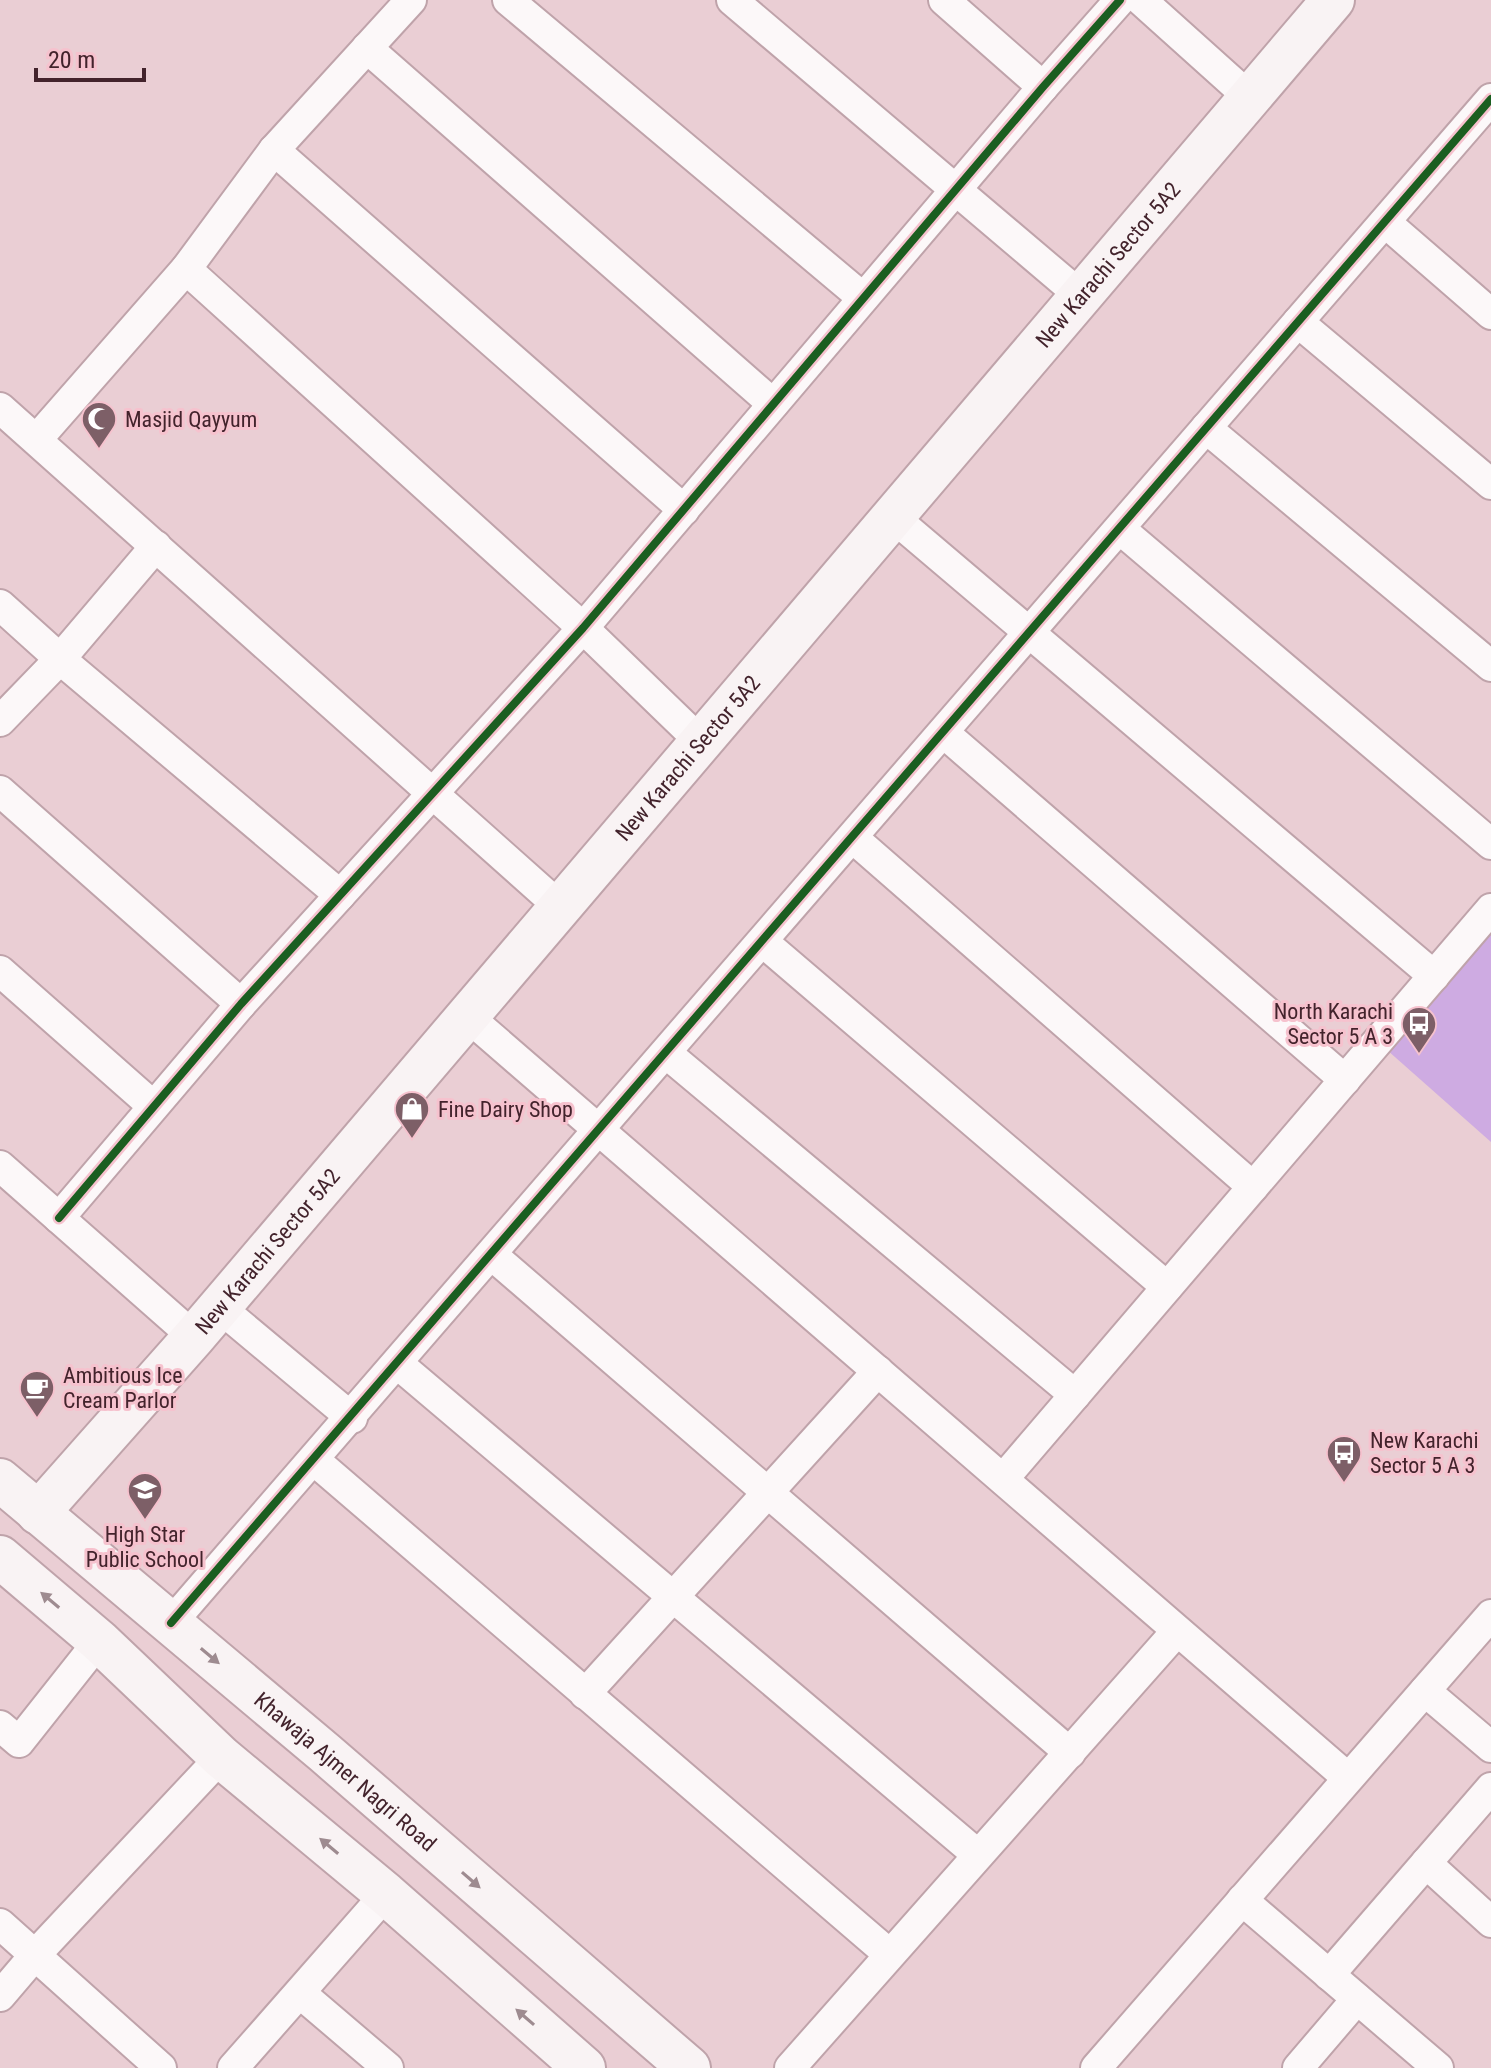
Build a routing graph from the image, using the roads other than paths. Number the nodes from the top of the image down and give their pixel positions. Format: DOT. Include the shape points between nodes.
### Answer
graph roads {
  1 [pos="411,0"];
  2 [pos="508,0"];
  3 [pos="732,0"];
  4 [pos="944,0"];
  5 [pos="1120,0"];
  6 [pos="1141,0"];
  7 [pos="1333,0"];
  8 [pos="367,48"];
  9 [pos="1043,87"];
  10 [pos="1249,97"];
  11 [pos="1485,117"];
  12 [pos="274,150"];
  13 [pos="955,191"];
  14 [pos="1385,222"];
  15 [pos="186,269"];
  16 [pos="1081,296"];
  17 [pos="863,298"];
  18 [pos="1491,314"];
  19 [pos="1298,322"];
  20 [pos="773,404"];
  21 [pos="0,408"];
  22 [pos="1206,428"];
  23 [pos="37,439"];
  24 [pos="1491,484"];
  25 [pos="684,510"];
  26 [pos="893,517"];
  27 [pos="1120,529"];
  28 [pos="156,546"];
  29 [pos="0,605"];
  30 [pos="583,628"];
  31 [pos="1030,633"];
  32 [pos="60,659"];
  33 [pos="1491,666"];
  34 [pos="0,721"];
  35 [pos="944,733"];
  36 [pos="701,742"];
  37 [pos="0,791"];
  38 [pos="433,793"];
  39 [pos="853,838"];
  40 [pos="1491,844"];
  41 [pos="340,895"];
  42 [pos="560,907"];
  43 [pos="1491,909"];
  44 [pos="763,942"];
  45 [pos="0,971"];
  46 [pos="1434,976"];
  47 [pos="241,1004"];
  48 [pos="467,1016"];
  49 [pos="666,1053"];
  50 [pos="1345,1080"];
  51 [pos="153,1106"];
  52 [pos="600,1131"];
  53 [pos="0,1166"];
  54 [pos="1253,1187"];
  55 [pos="59,1218"];
  56 [pos="492,1255"];
  57 [pos="1167,1287"];
  58 [pos="207,1322"];
  59 [pos="398,1364"];
  60 [pos="878,1371"];
  61 [pos="1075,1395"];
  62 [pos="352,1418"];
  63 [pos="314,1460"];
  64 [pos="1003,1479"];
  65 [pos="0,1480"];
  66 [pos="767,1492"];
  67 [pos="38,1513"];
  68 [pos="0,1557"];
  69 [pos="673,1597"];
  70 [pos="1491,1615"];
  71 [pos="171,1623"];
  72 [pos="1177,1631"];
  73 [pos="99,1641"];
  74 [pos="1425,1691"];
  75 [pos="585,1694"];
  76 [pos="0,1726"];
  77 [pos="1491,1747"];
  78 [pos="325,1753"];
  79 [pos="1070,1753"];
  80 [pos="221,1757"];
  81 [pos="1348,1778"];
  82 [pos="1491,1788"];
  83 [pos="280,1806"];
  84 [pos="978,1855"];
  85 [pos="1426,1863"];
  86 [pos="386,1894"];
  87 [pos="1242,1900"];
  88 [pos="1491,1922"];
  89 [pos="0,1924"];
  90 [pos="889,1954"];
  91 [pos="35,1955"];
  92 [pos="1329,1975"];
  93 [pos="300,1993"];
  94 [pos="0,1996"];
  95 [pos="1357,1999"];
  96 [pos="161,2068"];
  97 [pos="233,2068"];
  98 [pos="388,2068"];
  99 [pos="584,2068"];
  100 [pos="689,2068"];
  101 [pos="790,2068"];
  102 [pos="1096,2068"];
  103 [pos="1298,2068"];
  104 [pos="1438,2068"];
  1 -- 8 [label="street"];
  2 -- 17 [label="street"];
  3 -- 13 [label="street"];
  4 -- 9 [label="street"];
  5 -- 9 [label="street"];
  6 -- 10 [label="street"];
  7 -- 10 [label="street, New Karachi Sector 5A2"];
  8 -- 12 [label="street"];
  8 -- 20 [label="street"];
  9 -- 13 [label="street"];
  10 -- 16 [label="street, New Karachi Sector 5A2"];
  11 -- 14 [label="street"];
  12 -- 15 [label="street"];
  12 -- 25 [label="street"];
  13 -- 16 [label="street"];
  13 -- 17 [label="street"];
  14 -- 18 [label="street"];
  14 -- 19 [label="street"];
  15 -- 23 [label="street"];
  15 -- 30 [label="street"];
  16 -- 26 [label="street, New Karachi Sector 5A2"];
  17 -- 20 [label="street"];
  19 -- 22 [label="street"];
  19 -- 24 [label="street"];
  20 -- 25 [label="street"];
  21 -- 23 [label="street"];
  22 -- 27 [label="street"];
  22 -- 33 [label="street"];
  23 -- 28 [label="street"];
  25 -- 30 [label="street"];
  26 -- 31 [label="street"];
  26 -- 36 [label="street, New Karachi Sector 5A2"];
  27 -- 31 [label="street"];
  27 -- 40 [label="street"];
  28 -- 32 [label="street"];
  28 -- 38 [label="street"];
  29 -- 32 [label="street"];
  30 -- 36 [label="street"];
  30 -- 38 [label="street"];
  31 -- 35 [label="street"];
  31 -- 46 [label="street"];
  32 -- 34 [label="street"];
  32 -- 41 [label="street"];
  35 -- 39 [label="street"];
  35 -- 50 [label="street"];
  36 -- 42 [label="street, New Karachi Sector 5A2"];
  37 -- 47 [label="street"];
  38 -- 41 [label="street"];
  38 -- 42 [label="street"];
  39 -- 44 [label="street"];
  39 -- 54 [label="street"];
  41 -- 47 [label="street"];
  42 -- 48 [label="street, New Karachi Sector 5A2"];
  43 -- 46 [label="street"];
  44 -- 49 [label="street"];
  44 -- 57 [label="street"];
  45 -- 51 [label="street"];
  46 -- 50 [label="street"];
  47 -- 51 [label="street"];
  48 -- 52 [label="street"];
  48 -- 58 [label="street, New Karachi Sector 5A2"];
  49 -- 52 [label="street"];
  49 -- 61 [label="street"];
  50 -- 54 [label="street"];
  51 -- 55 [label="street"];
  52 -- 56 [label="street"];
  52 -- 60 [label="street"];
  53 -- 55 [label="street"];
  54 -- 57 [label="street"];
  55 -- 58 [label="street"];
  56 -- 59 [label="street"];
  56 -- 66 [label="street"];
  57 -- 61 [label="street"];
  58 -- 62 [label="street"];
  58 -- 67 [label="street, New Karachi Sector 5A2"];
  59 -- 62 [label="street"];
  59 -- 69 [label="street"];
  60 -- 64 [label="street"];
  60 -- 66 [label="street"];
  61 -- 64 [label="street"];
  62 -- 63 [label="street"];
  63 -- 71 [label="street"];
  63 -- 75 [label="street"];
  64 -- 72 [label="street"];
  65 -- 67 [label="street, Khawaja Ajmer Nagri Road"];
  66 -- 69 [label="street"];
  66 -- 79 [label="street"];
  67 -- 71 [label="street, Khawaja Ajmer Nagri Road"];
  73 -- 68 [label="street, one-way"];
  69 -- 75 [label="street"];
  69 -- 84 [label="street"];
  70 -- 74 [label="street"];
  71 -- 78 [label="street, Khawaja Ajmer Nagri Road, one-way"];
  72 -- 79 [label="street"];
  72 -- 81 [label="street"];
  73 -- 76 [label="street" via="19,1742"];
  73 -- 80 [label="street"];
  74 -- 77 [label="street"];
  74 -- 81 [label="street"];
  75 -- 90 [label="street"];
  78 -- 83 [label="street"];
  78 -- 100 [label="street, Khawaja Ajmer Nagri Road, one-way"];
  79 -- 84 [label="street"];
  80 -- 83 [label="street"];
  80 -- 91 [label="street"];
  81 -- 87 [label="street"];
  82 -- 85 [label="street"];
  86 -- 83 [label="street, one-way"];
  84 -- 90 [label="street"];
  85 -- 88 [label="street"];
  85 -- 92 [label="street"];
  86 -- 93 [label="street"];
  99 -- 86 [label="street, one-way"];
  87 -- 92 [label="street"];
  87 -- 102 [label="street"];
  89 -- 91 [label="street"];
  90 -- 101 [label="street"];
  91 -- 94 [label="street"];
  91 -- 96 [label="street"];
  92 -- 95 [label="street"];
  93 -- 97 [label="street"];
  93 -- 98 [label="street"];
  95 -- 103 [label="street"];
  95 -- 104 [label="street"];
}
